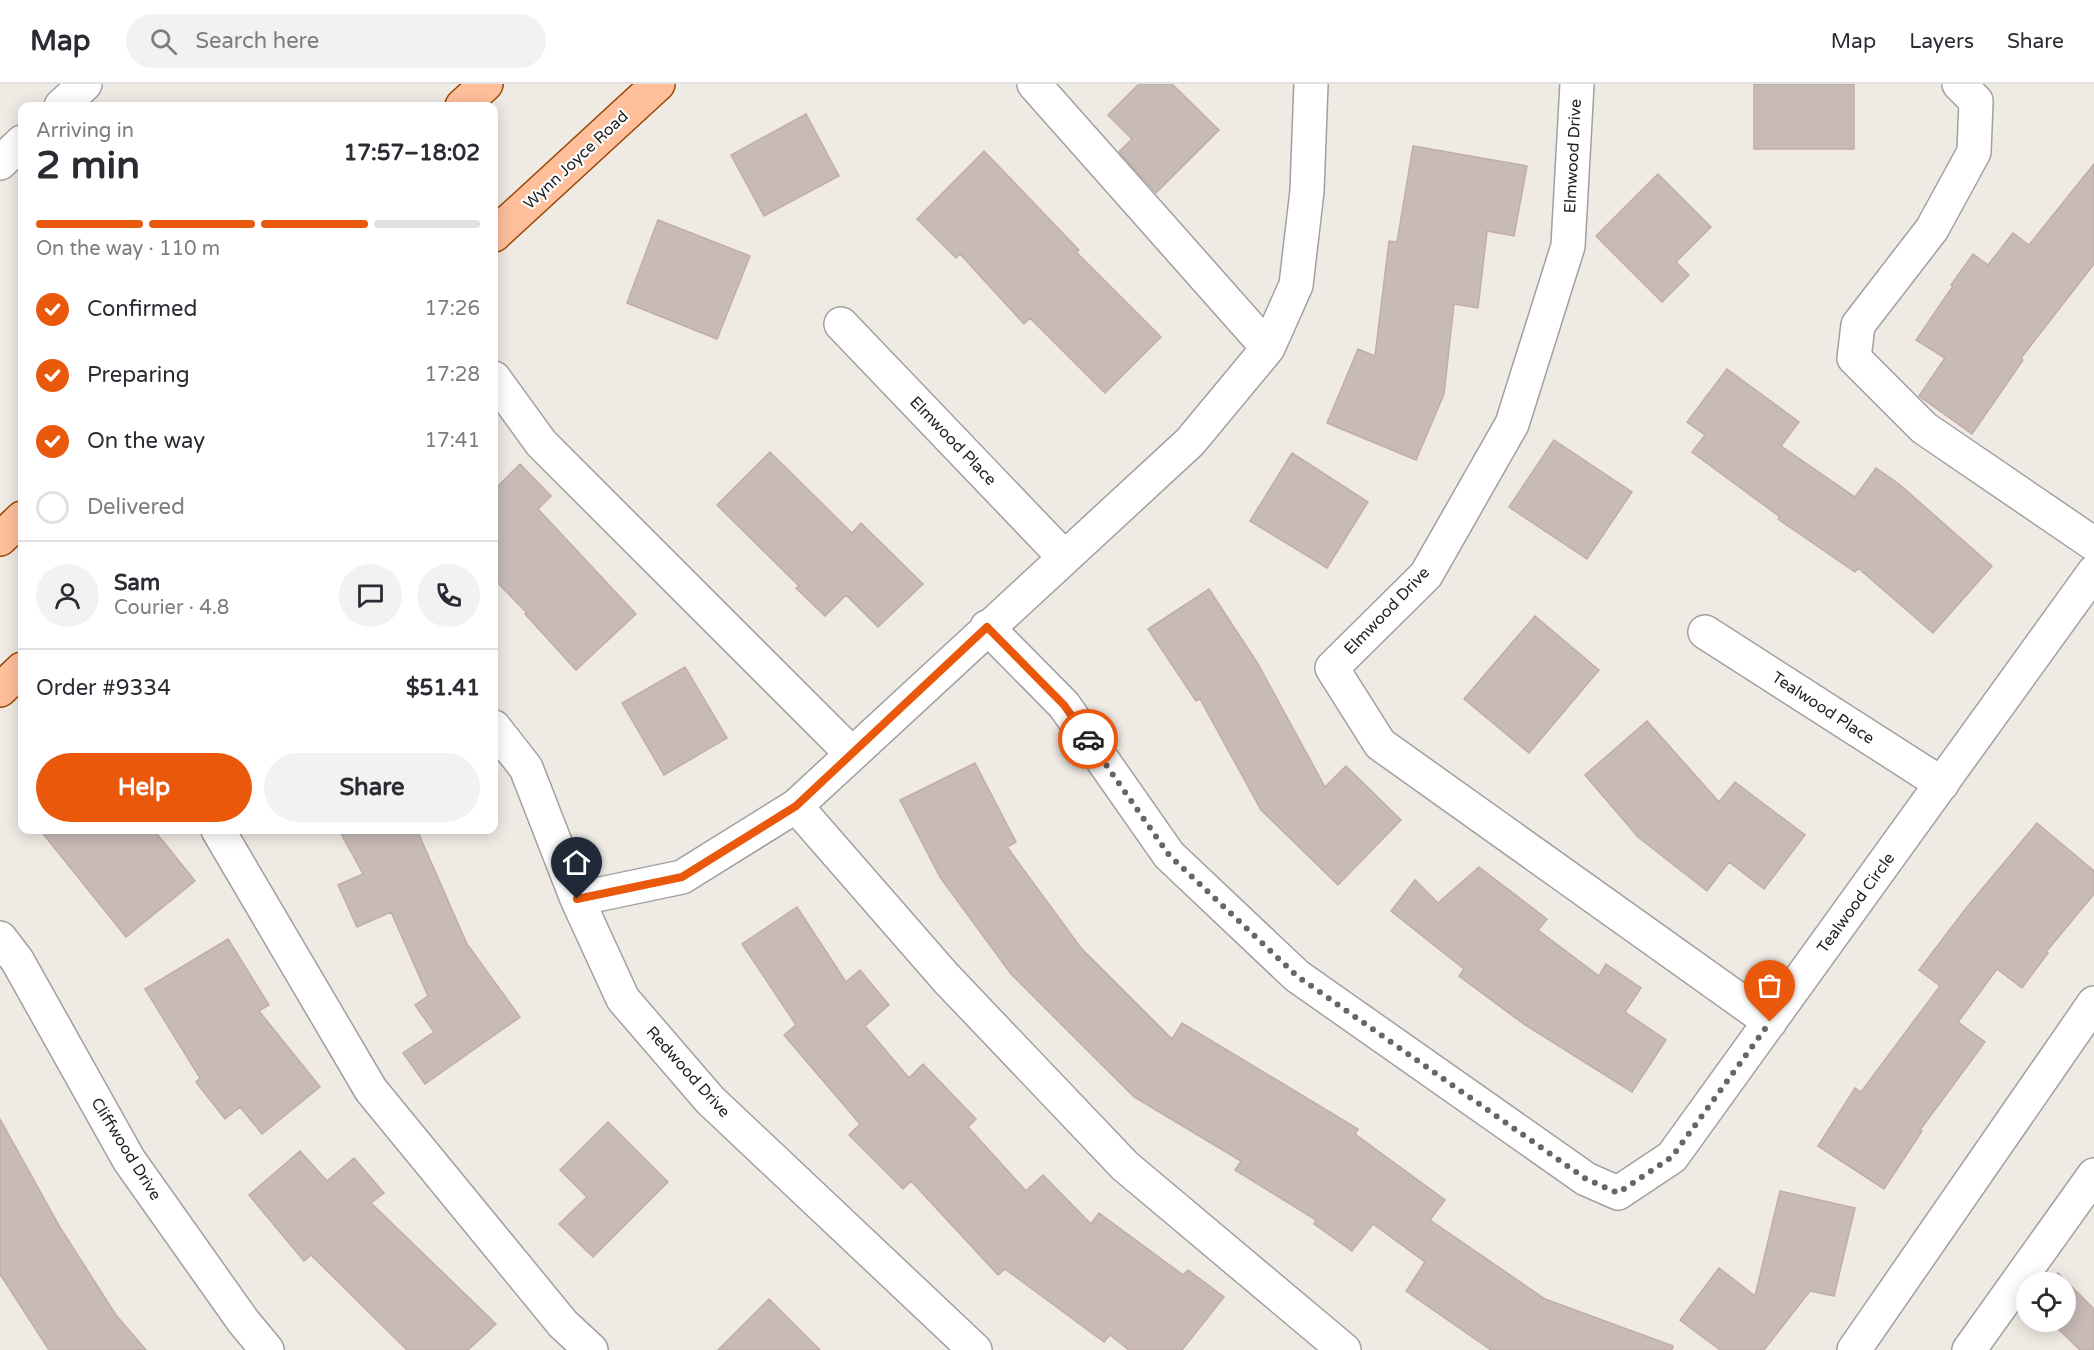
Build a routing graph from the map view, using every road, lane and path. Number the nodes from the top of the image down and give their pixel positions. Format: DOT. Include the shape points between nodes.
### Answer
graph roads {
  1 [pos="85,84"];
  2 [pos="486,84"];
  3 [pos="658,84"];
  4 [pos="1034,84"];
  5 [pos="1311,84"];
  6 [pos="1577,84"];
  7 [pos="1959,84"];
  8 [pos="65,102"];
  9 [pos="466,102"];
  10 [pos="18,146"];
  11 [pos="0,164"];
  12 [pos="498,231"];
  13 [pos="842,324"];
  14 [pos="1268,348"];
  15 [pos="498,384"];
  16 [pos="18,522"];
  17 [pos="0,539"];
  18 [pos="2094,544"];
  19 [pos="1064,557"];
  20 [pos="2094,572"];
  21 [pos="987,627"];
  22 [pos="1705,632"];
  23 [pos="18,673"];
  24 [pos="0,690"];
  25 [pos="498,732"];
  26 [pos="851,753"];
  27 [pos="1942,784"];
  28 [pos="796,806"];
  29 [pos="220,834"];
  30 [pos="577,899"];
  31 [pos="0,938"];
  32 [pos="2094,1003"];
  33 [pos="1770,1022"];
  34 [pos="2094,1175"];
  35 [pos="267,1350"];
  36 [pos="591,1350"];
  37 [pos="975,1350"];
  38 [pos="1344,1350"];
  39 [pos="1854,1350"];
  40 [pos="1969,1350"];
  1 -- 8 [label="street"];
  2 -- 9 [label="main road"];
  3 -- 12 [label="main road, Wynn Joyce Road"];
  4 -- 14 [label="street"];
  5 -- 14 [label="street" via="1307,191 1296,285"];
  6 -- 33 [label="street, Elmwood Drive" via="1568,246 1512,424 1426,575 1332,668 1380,744"];
  7 -- 18 [label="street" via="1976,101 1974,152 1932,229 1858,325 1854,358 1924,428"];
  10 -- 11 [label="street"];
  13 -- 19 [label="street, Elmwood Place"];
  14 -- 19 [label="street" via="1190,442"];
  15 -- 26 [label="street" via="541,443"];
  16 -- 17 [label="main road"];
  19 -- 21 [label="street"];
  20 -- 27 [label="street, Tealwood Circle"];
  21 -- 26 [label="street"];
  21 -- 33 [label="street, Tealwood Circle" via="1064,705 1169,855 1297,976 1586,1179 1618,1193 1672,1157"];
  22 -- 27 [label="street, Tealwood Place"];
  23 -- 24 [label="main road"];
  25 -- 30 [label="street, Redwood Drive" via="526,768"];
  26 -- 28 [label="street"];
  27 -- 33 [label="street, Tealwood Circle"];
  28 -- 30 [label="street" via="682,877"];
  28 -- 38 [label="street" via="946,978 1125,1166"];
  29 -- 36 [label="street" via="371,1090 563,1324"];
  30 -- 37 [label="street, Redwood Drive" via="623,999 710,1100"];
  31 -- 35 [label="street, Cliffwood Drive" via="17,960 129,1160"];
  32 -- 39 [label="street"];
  34 -- 40 [label="street"];
}
